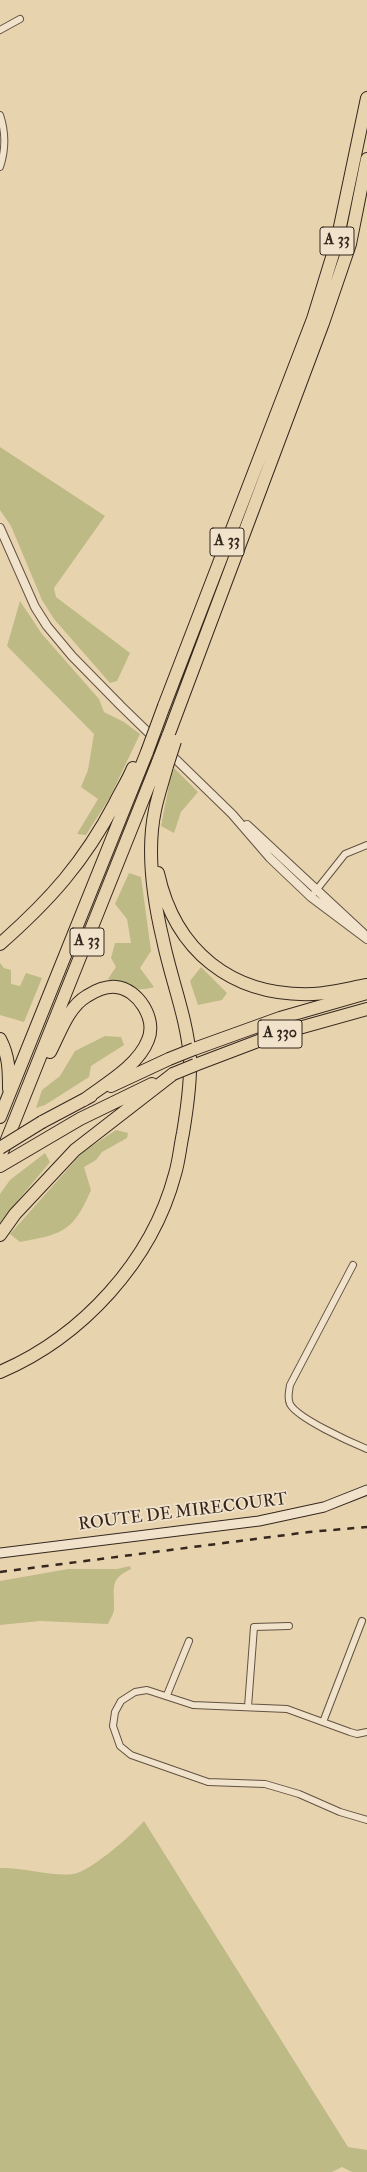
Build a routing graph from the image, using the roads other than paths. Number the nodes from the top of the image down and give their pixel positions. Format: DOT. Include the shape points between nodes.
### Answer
graph roads {
  1 [pos="20,19"];
  2 [pos="0,30"];
  3 [pos="367,98"];
  4 [pos="0,115"];
  5 [pos="367,159"];
  6 [pos="0,167"];
  7 [pos="0,528"];
  8 [pos="144,749"];
  9 [pos="162,764"];
  10 [pos="232,814"];
  11 [pos="151,842"];
  12 [pos="367,845"];
  13 [pos="317,889"];
  14 [pos="311,897"];
  15 [pos="367,938"];
  16 [pos="0,944"];
  17 [pos="367,984"];
  18 [pos="367,994"];
  19 [pos="367,1009"];
  20 [pos="0,1040"];
  21 [pos="173,1074"];
  22 [pos="8,1096"];
  23 [pos="84,1100"];
  24 [pos="0,1117"];
  25 [pos="14,1122"];
  26 [pos="0,1148"];
  27 [pos="0,1157"];
  28 [pos="0,1166"];
  29 [pos="0,1235"];
  30 [pos="353,1265"];
  31 [pos="0,1372"];
  32 [pos="367,1450"];
  33 [pos="367,1490"];
  34 [pos="0,1553"];
  35 [pos="362,1621"];
  36 [pos="289,1626"];
  37 [pos="189,1640"];
  38 [pos="167,1695"];
  39 [pos="248,1707"];
  40 [pos="323,1722"];
  41 [pos="367,1732"];
  42 [pos="367,1820"];
  1 -- 2 [label="street"];
  3 -- 8 [label="highway, A 33, bridge" via="337,241 313,319 164,706"];
  4 -- 6 [label="street" via="5,150"];
  5 -- 9 [label="highway, A 33, bridge" via="350,244"];
  7 -- 10 [label="street" via="27,593 47,626 100,685"];
  8 -- 16 [label="highway" via="97,837 37,911"];
  8 -- 22 [label="highway, A 33"];
  9 -- 11 [label="highway"];
  9 -- 25 [label="highway, A 33"];
  10 -- 13 [label="street"];
  10 -- 14 [label="street" via="270,858"];
  11 -- 17 [label="highway" via="165,899 180,932 220,970 241,982 274,992 315,994"];
  11 -- 31 [label="highway" via="152,882 161,932 183,1018 190,1058 187,1111 175,1175 158,1218 139,1255 104,1300 59,1339"];
  12 -- 13 [label="street" via="344,854"];
  13 -- 14 [label="street"];
  13 -- 15 [label="street"];
  14 -- 15 [label="street"];
  18 -- 23 [label="highway, A 330, bridge" via="287,1016 194,1049"];
  19 -- 21 [label="highway, A 330, bridge" via="274,1035"];
  20 -- 22 [label="highway" via="8,1062"];
  21 -- 28 [label="highway, A 330" via="102,1107"];
  21 -- 29 [label="highway" via="74,1150"];
  22 -- 24 [label="highway, A 33"];
  23 -- 25 [label="highway" via="127,1067 149,1039 150,1019 143,1004 131,993 116,987 102,989 86,996 72,1009"];
  23 -- 26 [label="highway, A 330, bridge"];
  25 -- 27 [label="highway, A 33"];
  30 -- 32 [label="street" via="290,1386 288,1398 294,1411"];
  33 -- 34 [label="main road, ROUTE DE MIRECOURT" via="324,1507 259,1521"];
  35 -- 40 [label="street"];
  36 -- 39 [label="street" via="254,1626"];
  37 -- 38 [label="street"];
  38 -- 39 [label="street" via="193,1705"];
  38 -- 42 [label="street" via="154,1690 140,1690 121,1701 115,1712 113,1726 117,1741 124,1751 208,1782 265,1784"];
  39 -- 40 [label="street" via="287,1709"];
  40 -- 41 [label="street" via="357,1734"];
}
